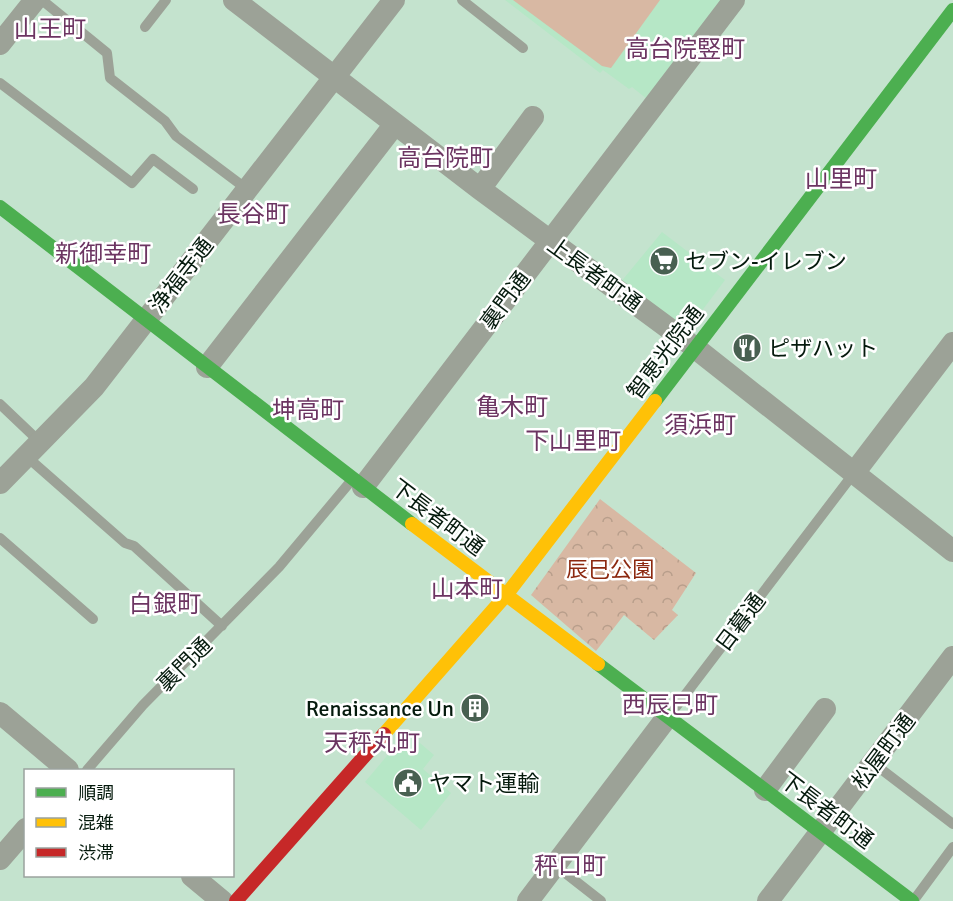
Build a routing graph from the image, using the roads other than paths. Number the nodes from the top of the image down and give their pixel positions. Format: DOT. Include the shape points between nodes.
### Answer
graph roads {
  1 [pos="166,0"];
  2 [pos="234,0"];
  3 [pos="394,0"];
  4 [pos="462,0"];
  5 [pos="734,0"];
  6 [pos="30,2"];
  7 [pos="953,10"];
  8 [pos="145,27"];
  9 [pos="0,44"];
  10 [pos="523,48"];
  11 [pos="334,78"];
  12 [pos="0,83"];
  13 [pos="533,117"];
  14 [pos="395,124"];
  15 [pos="193,189"];
  16 [pos="480,189"];
  17 [pos="248,190"];
  18 [pos="0,207"];
  19 [pos="549,241"];
  20 [pos="146,320"];
  21 [pos="953,343"];
  22 [pos="694,347"];
  23 [pos="207,367"];
  24 [pos="0,404"];
  25 [pos="33,449"];
  26 [pos="854,473"];
  27 [pos="0,483"];
  28 [pos="358,483"];
  29 [pos="0,538"];
  30 [pos="953,551"];
  31 [pos="507,594"];
  32 [pos="93,619"];
  33 [pos="222,626"];
  34 [pos="953,657"];
  35 [pos="825,709"];
  36 [pos="0,714"];
  37 [pos="668,716"];
  38 [pos="873,763"];
  39 [pos="66,769"];
  40 [pos="89,769"];
  41 [pos="765,789"];
  42 [pos="953,824"];
  43 [pos="24,831"];
  44 [pos="822,833"];
  45 [pos="953,847"];
  46 [pos="0,859"];
  47 [pos="555,865"];
  48 [pos="193,877"];
  49 [pos="222,901"];
  50 [pos="236,901"];
  51 [pos="528,901"];
  52 [pos="601,901"];
  53 [pos="768,901"];
  54 [pos="913,901"];
  1 -- 8 [label="lane"];
  2 -- 11 [label="street, 上長者町通"];
  3 -- 11 [label="street, 浄福寺通"];
  4 -- 10 [label="lane"];
  5 -- 19 [label="street, 裏門通"];
  6 -- 9 [label="street"];
  6 -- 17 [label="lane" via="107,53 110,78 165,121 176,136"];
  7 -- 22 [label="street, 智恵光院通"];
  11 -- 14 [label="street, 上長者町通"];
  11 -- 17 [label="street, 浄福寺通"];
  12 -- 15 [label="lane" via="132,183 153,159"];
  13 -- 16 [label="street"];
  14 -- 16 [label="street, 上長者町通"];
  14 -- 23 [label="street"];
  16 -- 19 [label="street, 上長者町通"];
  17 -- 20 [label="street, 浄福寺通"];
  18 -- 20 [label="street, 下長者町通"];
  19 -- 22 [label="street, 上長者町通"];
  19 -- 28 [label="street, 裏門通"];
  20 -- 23 [label="street, 下長者町通"];
  20 -- 25 [label="street, 浄福寺通" via="94,387"];
  21 -- 26 [label="street, 日暮通"];
  22 -- 26 [label="street, 上長者町通"];
  22 -- 31 [label="street, 智恵光院通"];
  23 -- 28 [label="street, 下長者町通"];
  24 -- 25 [label="lane"];
  25 -- 27 [label="street, 浄福寺通"];
  25 -- 33 [label="lane" via="125,543 134,546"];
  26 -- 30 [label="street, 上長者町通"];
  26 -- 37 [label="lane, 日暮通"];
  28 -- 31 [label="street, 下長者町通"];
  28 -- 33 [label="lane, 裏門通"];
  29 -- 32 [label="lane"];
  31 -- 37 [label="street, 下長者町通"];
  31 -- 50 [label="street, 智恵光院通"];
  33 -- 40 [label="lane, 裏門通" via="143,705"];
  34 -- 38 [label="street, 松屋町通"];
  35 -- 41 [label="street"];
  36 -- 39 [label="street"];
  37 -- 41 [label="street, 下長者町通"];
  37 -- 47 [label="street, 日暮通"];
  38 -- 42 [label="lane"];
  38 -- 44 [label="street, 松屋町通"];
  41 -- 44 [label="street, 下長者町通"];
  43 -- 46 [label="street"];
  44 -- 53 [label="street, 松屋町通"];
  44 -- 54 [label="street, 下長者町通"];
  45 -- 54 [label="lane"];
  47 -- 51 [label="street, 日暮通"];
  47 -- 52 [label="lane"];
  48 -- 49 [label="street"];
}
